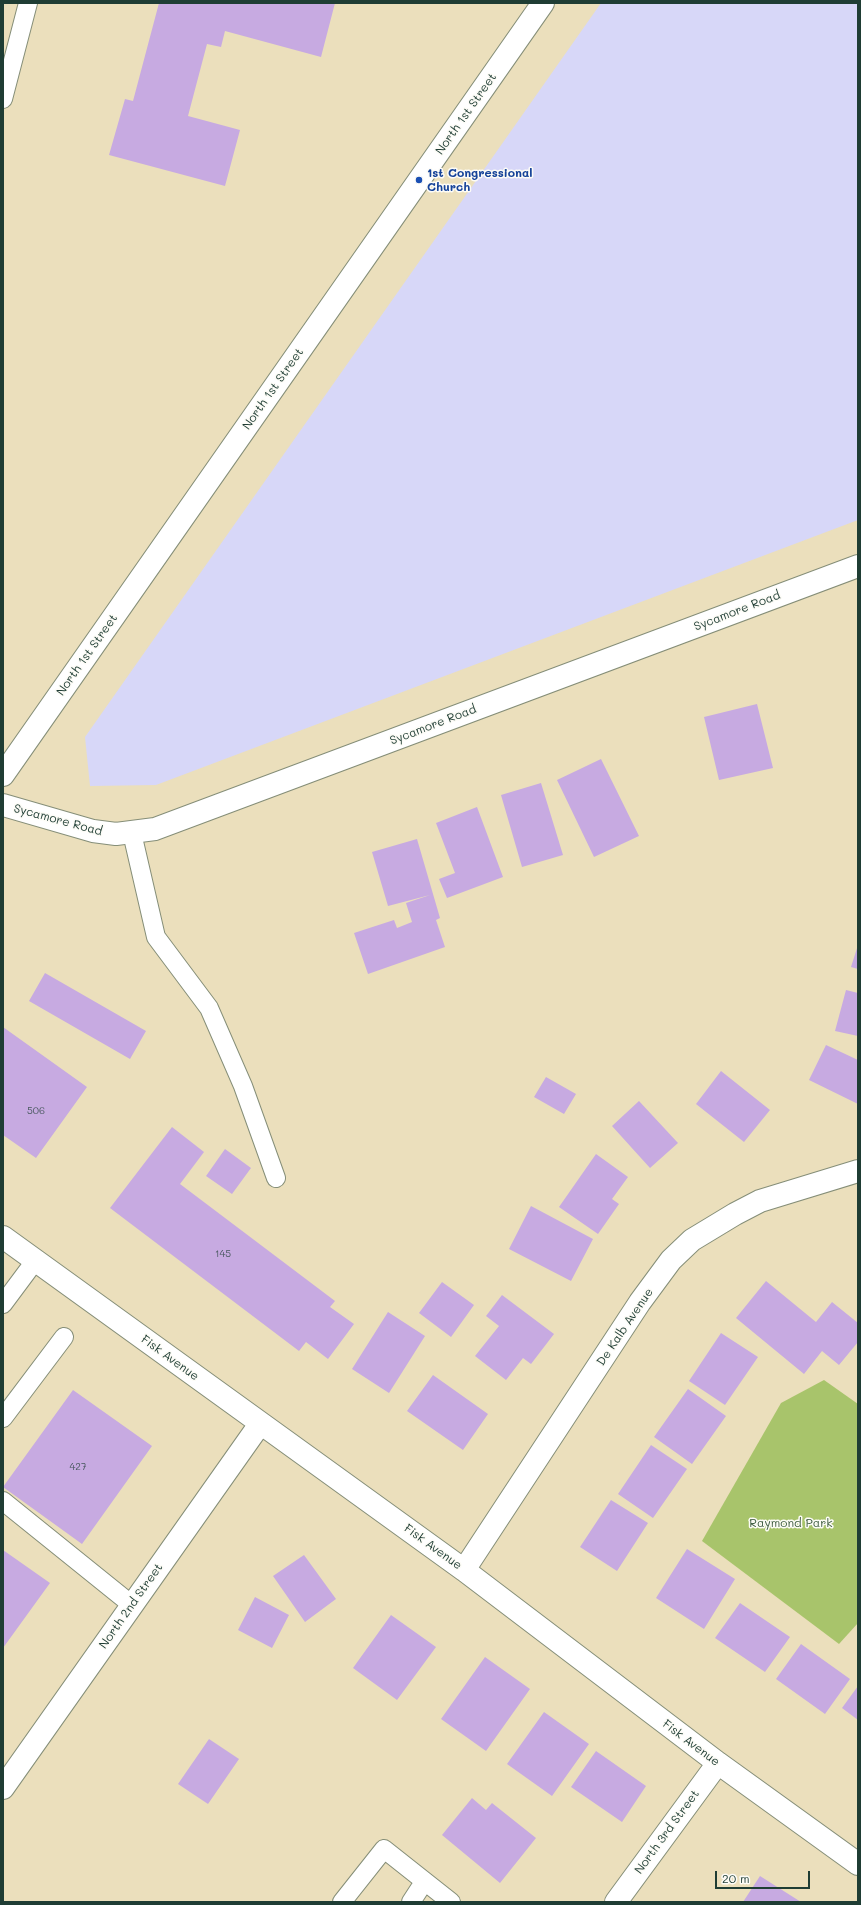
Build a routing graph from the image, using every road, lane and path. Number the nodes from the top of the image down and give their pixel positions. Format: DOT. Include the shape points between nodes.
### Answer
graph roads {
  1 [pos="28,3"];
  2 [pos="543,3"];
  3 [pos="3,99"];
  4 [pos="858,566"];
  5 [pos="3,775"];
  6 [pos="3,805"];
  7 [pos="132,834"];
  8 [pos="858,1171"];
  9 [pos="276,1178"];
  10 [pos="3,1237"];
  11 [pos="35,1261"];
  12 [pos="3,1304"];
  13 [pos="64,1337"];
  14 [pos="3,1418"];
  15 [pos="260,1424"];
  16 [pos="3,1501"];
  17 [pos="464,1570"];
  18 [pos="132,1605"];
  19 [pos="718,1763"];
  20 [pos="3,1788"];
  21 [pos="858,1864"];
  22 [pos="424,1882"];
  23 [pos="342,1902"];
  24 [pos="411,1902"];
  25 [pos="452,1902"];
  26 [pos="616,1902"];
  1 -- 3 [label="lane"];
  2 -- 5 [label="street, North 1st Street"];
  4 -- 7 [label="street, Sycamore Road" via="155,829"];
  6 -- 7 [label="street, Sycamore Road" via="93,831"];
  7 -- 9 [label="lane" via="156,937 210,1008 244,1086"];
  8 -- 17 [label="street, De Kalb Avenue" via="760,1201 692,1240 671,1260 640,1302"];
  10 -- 11 [label="street, Fisk Avenue"];
  11 -- 12 [label="lane"];
  11 -- 15 [label="street, Fisk Avenue"];
  13 -- 14 [label="lane"];
  15 -- 17 [label="street, Fisk Avenue"];
  15 -- 18 [label="street, North 2nd Street"];
  16 -- 18 [label="lane"];
  17 -- 19 [label="street, Fisk Avenue"];
  18 -- 20 [label="street, North 2nd Street"];
  19 -- 21 [label="street, Fisk Avenue"];
  19 -- 26 [label="street, North 3rd Street"];
  22 -- 23 [label="lane" via="384,1849"];
  22 -- 24 [label="lane"];
  22 -- 25 [label="lane"];
}
